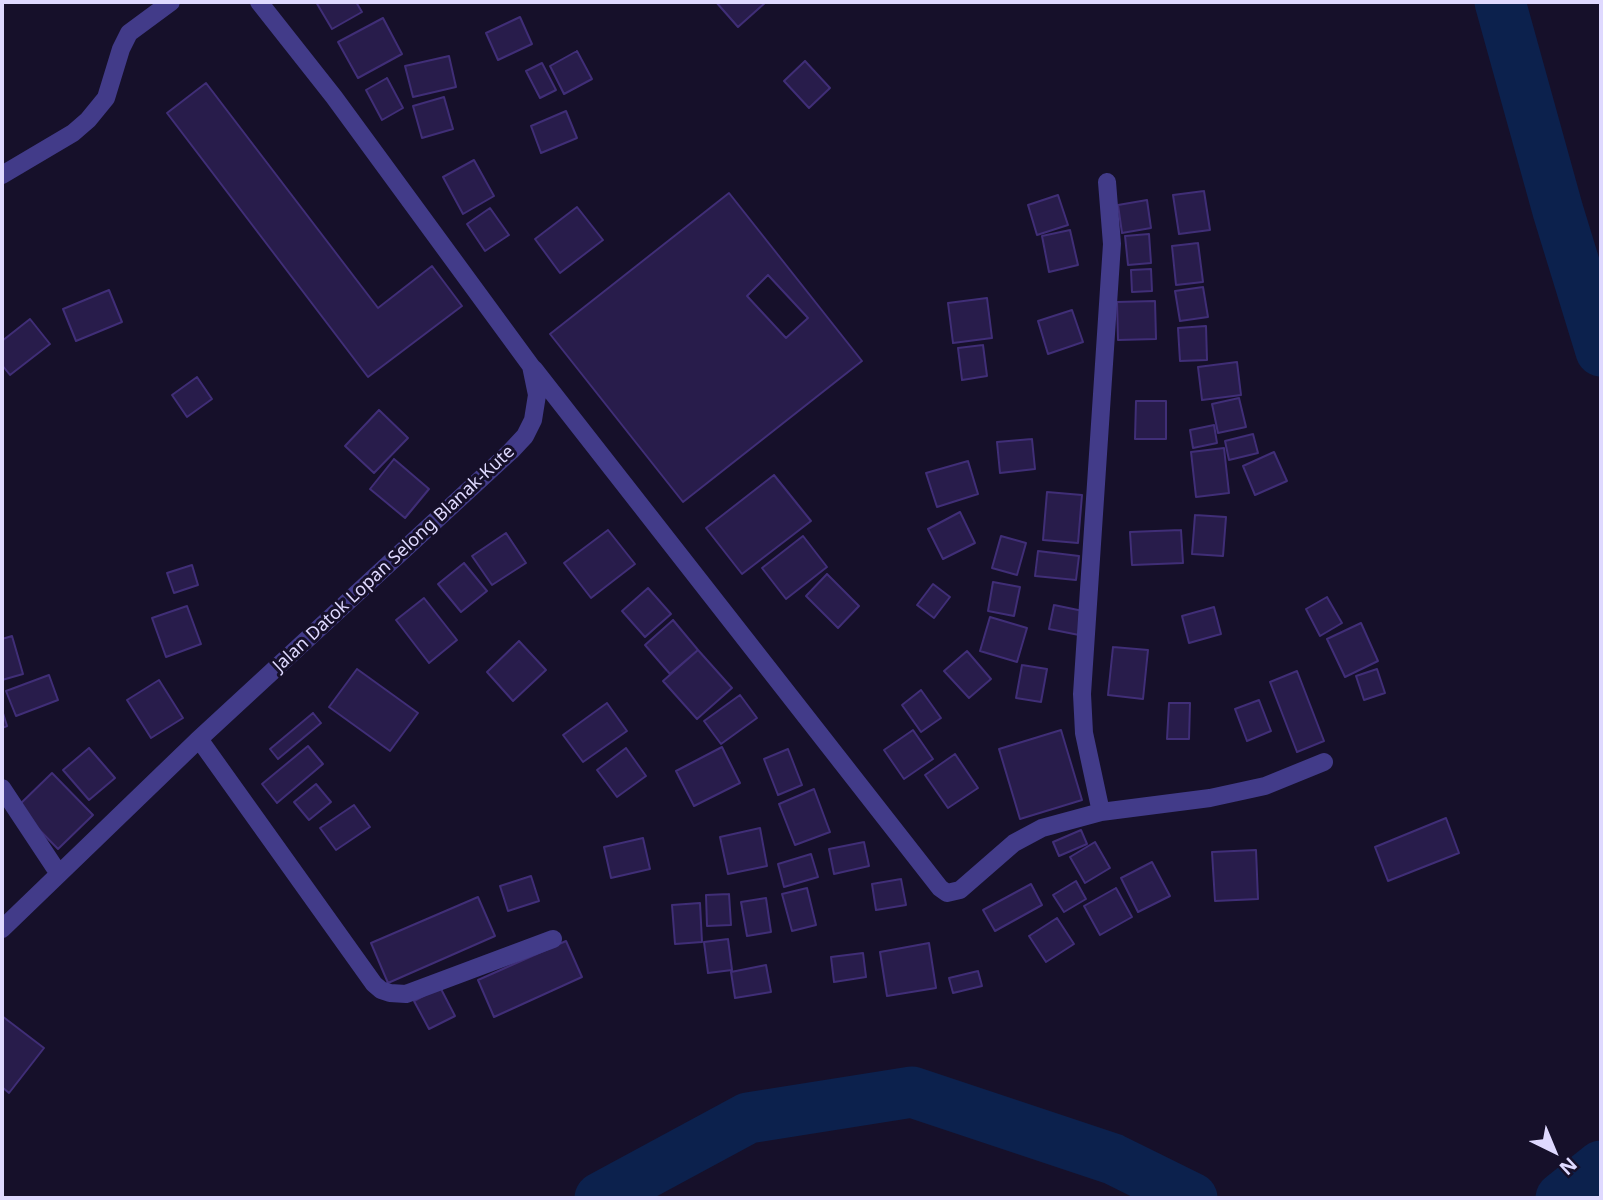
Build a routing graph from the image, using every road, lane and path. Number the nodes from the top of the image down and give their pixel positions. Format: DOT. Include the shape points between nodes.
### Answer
graph roads {
  1 [pos="171,2"];
  2 [pos="259,2"];
  3 [pos="2,175"];
  4 [pos="1107,182"];
  5 [pos="531,366"];
  6 [pos="199,739"];
  7 [pos="1324,762"];
  8 [pos="2,788"];
  9 [pos="1101,812"];
  10 [pos="59,874"];
  11 [pos="2,929"];
  12 [pos="553,939"];
  1 -- 3 [label="street" via="129,33 106,98 89,120"];
  2 -- 5 [label="street, Jalan Datok Lopan Selong Blanak-Kute"];
  4 -- 9 [label="street" via="1112,244 1082,694 1084,733"];
  5 -- 6 [label="street, Jalan Datok Lopan Selong Blanak-Kute" via="537,403 519,443"];
  5 -- 9 [label="street" via="940,888 947,893 960,890 1029,834"];
  6 -- 10 [label="street, Jalan Datok Lopan Selong Blanak-Kute"];
  6 -- 12 [label="street" via="381,990 405,994"];
  7 -- 9 [label="street" via="1265,786"];
  8 -- 10 [label="street"];
  10 -- 11 [label="street, Jalan Datok Lopan Selong Blanak-Kute"];
}
